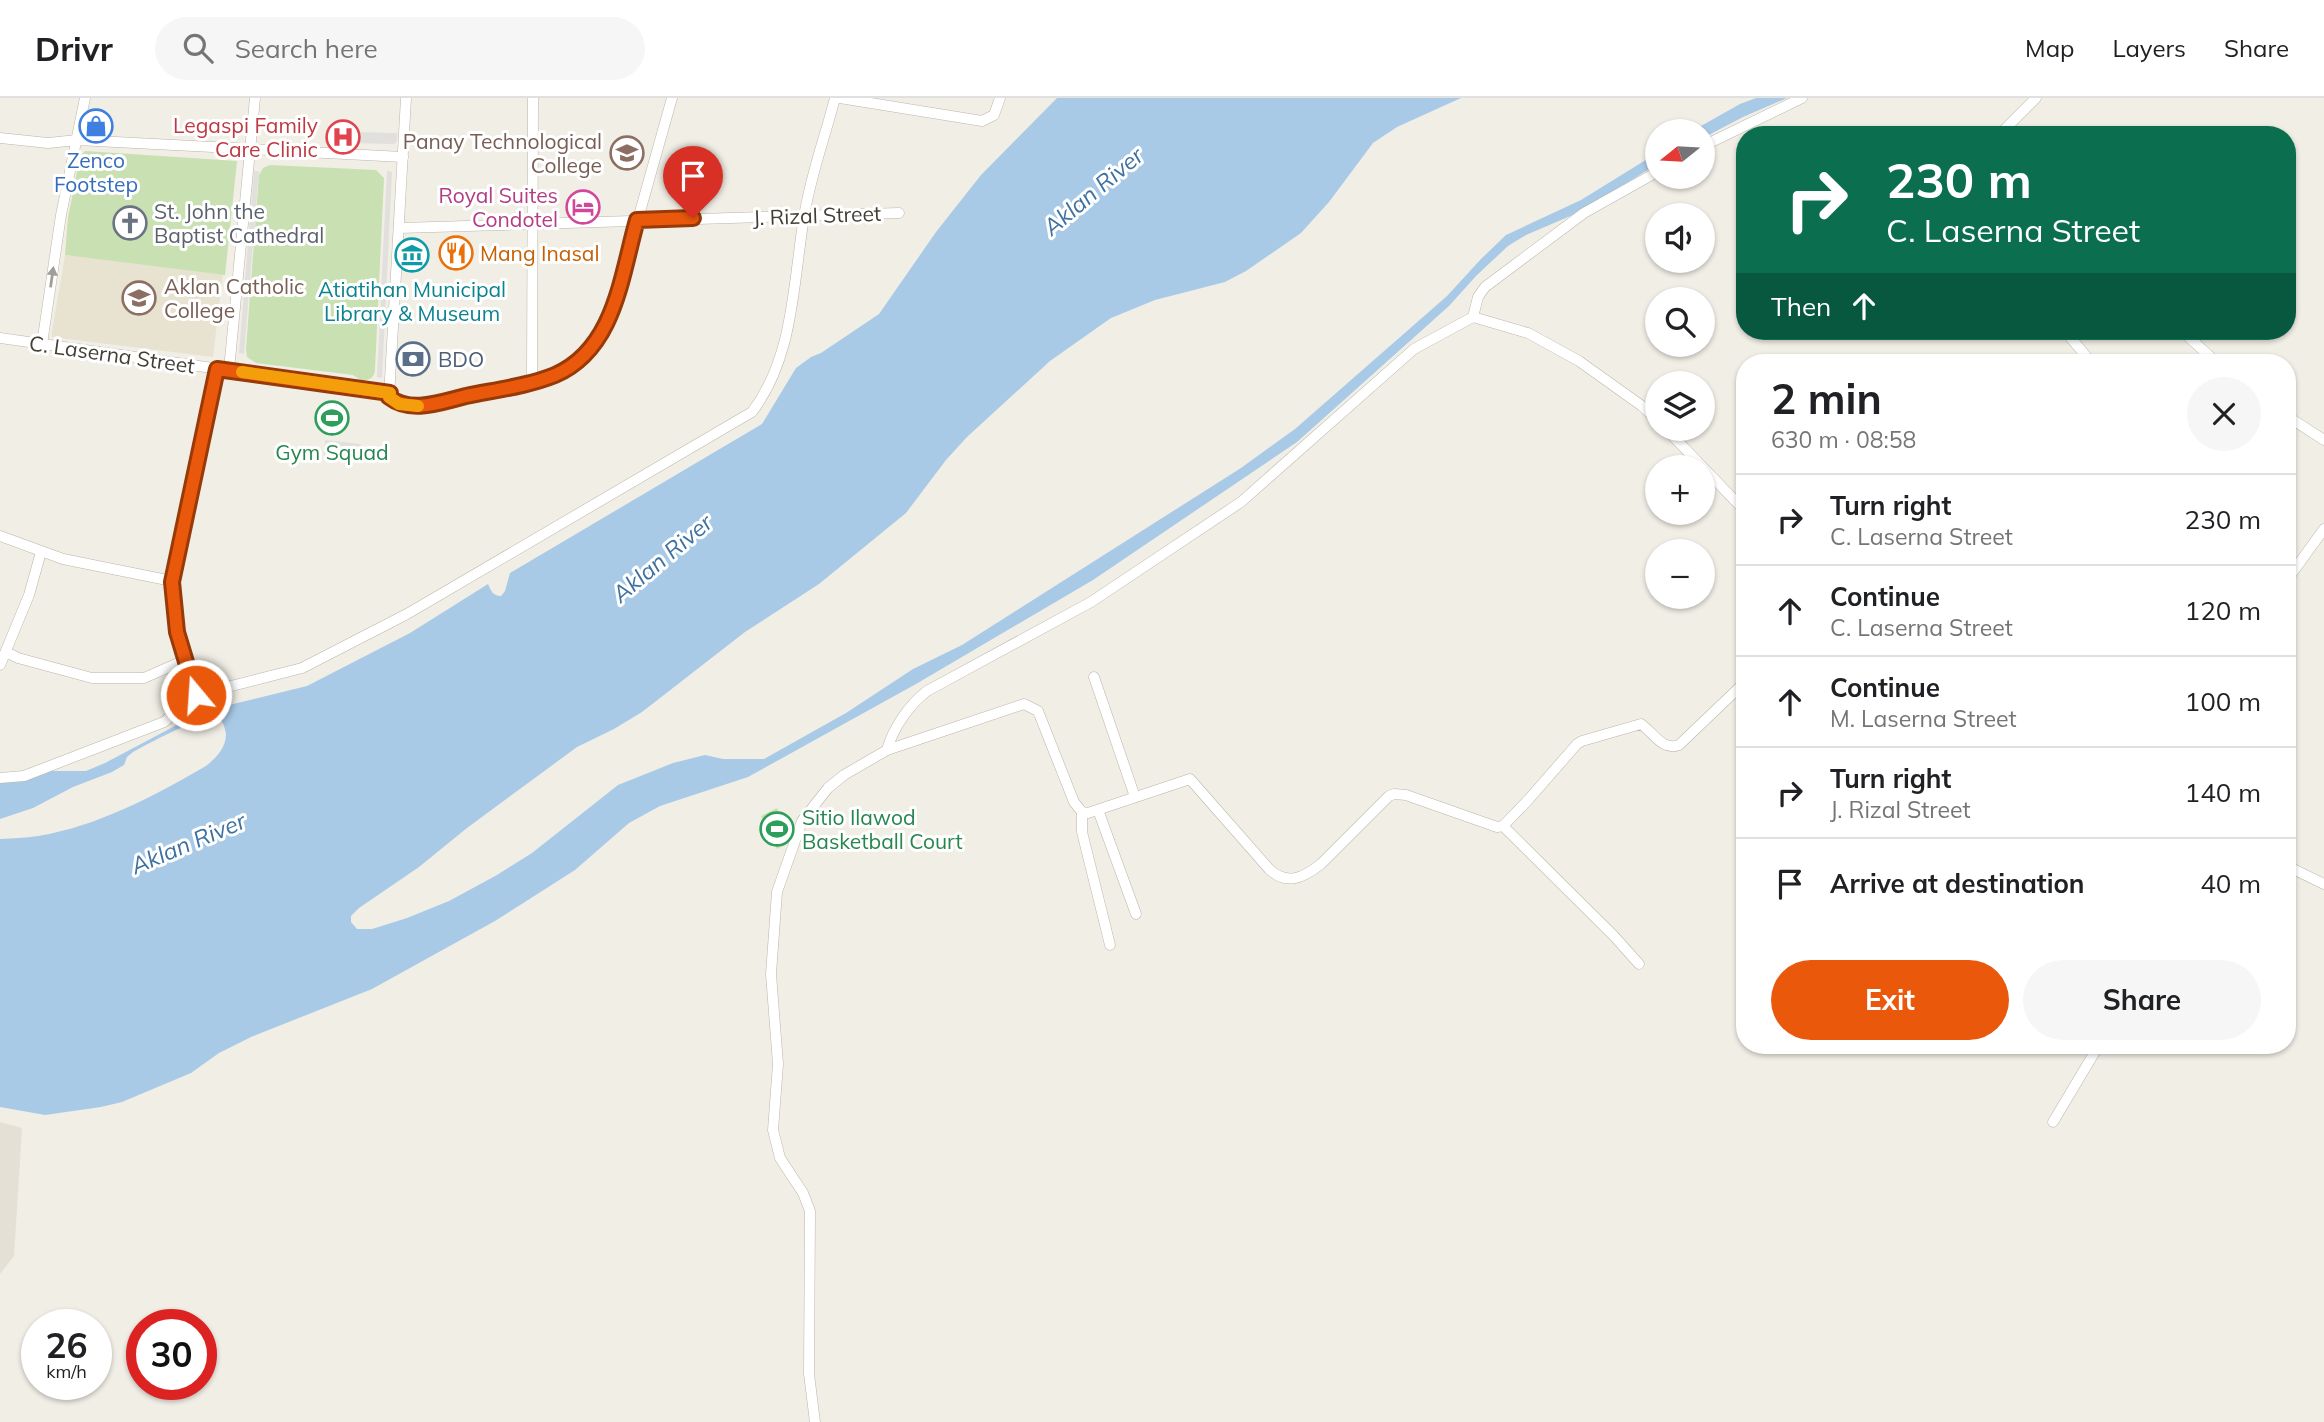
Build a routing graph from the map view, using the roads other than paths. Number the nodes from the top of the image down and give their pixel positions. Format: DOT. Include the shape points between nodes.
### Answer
graph roads {
  1 [pos="85,98"];
  2 [pos="255,98"];
  3 [pos="406,98"];
  4 [pos="533,98"];
  5 [pos="672,98"];
  6 [pos="838,98"];
  7 [pos="1000,98"];
  8 [pos="1802,98"];
  9 [pos="2036,98"];
  10 [pos="1744,126"];
  11 [pos="2008,126"];
  12 [pos="1736,130"];
  13 [pos="0,138"];
  14 [pos="77,140"];
  15 [pos="1715,140"];
  16 [pos="250,150"];
  17 [pos="402,157"];
  18 [pos="1645,179"];
  19 [pos="899,213"];
  20 [pos="804,215"];
  21 [pos="637,220"];
  22 [pos="533,223"];
  23 [pos="399,228"];
  24 [pos="1473,317"];
  25 [pos="0,338"];
  26 [pos="2192,340"];
  27 [pos="42,344"];
  28 [pos="2207,354"];
  29 [pos="217,369"];
  30 [pos="229,370"];
  31 [pos="532,381"];
  32 [pos="390,395"];
  33 [pos="1645,409"];
  34 [pos="2296,422"];
  35 [pos="2324,440"];
  36 [pos="1678,441"];
  37 [pos="1736,502"];
  38 [pos="2324,529"];
  39 [pos="0,536"];
  40 [pos="41,552"];
  41 [pos="2296,568"];
  42 [pos="172,582"];
  43 [pos="6,652"];
  44 [pos="185,660"];
  45 [pos="0,664"];
  46 [pos="1094,677"];
  47 [pos="1736,691"];
  48 [pos="196,695"];
  49 [pos="887,750"];
  50 [pos="0,778"];
  51 [pos="1135,797"];
  52 [pos="1098,810"];
  53 [pos="1082,812"];
  54 [pos="1503,827"];
  55 [pos="2296,870"];
  56 [pos="2324,884"];
  57 [pos="1136,914"];
  58 [pos="1110,945"];
  59 [pos="1639,964"];
  60 [pos="2094,1054"];
  61 [pos="2053,1122"];
  62 [pos="814,1422"];
  1 -- 14 [label="street"];
  2 -- 16 [label="street"];
  3 -- 17 [label="street"];
  4 -- 22 [label="street"];
  5 -- 21 [label="street, C. Laserna Street"];
  6 -- 7 [label="street" via="982,121 996,112"];
  6 -- 20 [label="street"];
  8 -- 10 [label="street"];
  9 -- 11 [label="street"];
  12 -- 15 [label="street"];
  13 -- 14 [label="street" via="48,143"];
  14 -- 16 [label="street"];
  27 -- 14 [label="street, one-way"];
  16 -- 17 [label="street"];
  16 -- 30 [label="street"];
  17 -- 23 [label="street"];
  18 -- 24 [label="street" via="1584,213 1485,287"];
  19 -- 20 [label="street, J. Rizal Street"];
  20 -- 21 [label="street, J. Rizal Street"];
  20 -- 48 [label="street" via="792,309 773,379 752,412 407,614 312,663"];
  21 -- 22 [label="street, J. Rizal Street"];
  21 -- 31 [label="street, C. Laserna Street" via="611,315 601,335 575,363"];
  22 -- 23 [label="street, J. Rizal Street"];
  22 -- 31 [label="street"];
  23 -- 32 [label="street"];
  24 -- 33 [label="street" via="1528,333 1580,362"];
  24 -- 49 [label="street" via="1414,349 1241,502 1091,602 916,699"];
  25 -- 27 [label="street, C. Laserna Street"];
  26 -- 28 [label="street"];
  27 -- 29 [label="street, C. Laserna Street"];
  29 -- 30 [label="street, C. Laserna Street"];
  29 -- 42 [label="street"];
  30 -- 32 [label="street, C. Laserna Street"];
  31 -- 32 [label="street, C. Laserna Street" via="421,406 399,404"];
  34 -- 35 [label="street"];
  36 -- 37 [label="street"];
  38 -- 41 [label="street"];
  39 -- 40 [label="street"];
  40 -- 42 [label="street"];
  40 -- 43 [label="street"];
  42 -- 44 [label="street" via="174,619"];
  43 -- 44 [label="street" via="92,678 144,678"];
  43 -- 45 [label="street"];
  44 -- 48 [label="street"];
  46 -- 51 [label="street"];
  47 -- 54 [label="street" via="1673,747 1641,724 1582,741"];
  48 -- 50 [label="street" via="164,722 24,776"];
  49 -- 53 [label="street" via="1024,704 1038,711"];
  49 -- 62 [label="street" via="844,775 811,809 797,833 777,892 771,974 778,1063 773,1130 780,1158 807,1200 810,1220 808,1374"];
  51 -- 52 [label="street"];
  51 -- 54 [label="street" via="1190,779 1269,869 1288,879 1311,872 1394,794"];
  52 -- 53 [label="street"];
  52 -- 57 [label="street"];
  53 -- 58 [label="street" via="1082,832"];
  54 -- 59 [label="street"];
  55 -- 56 [label="street"];
  60 -- 61 [label="street"];
}
